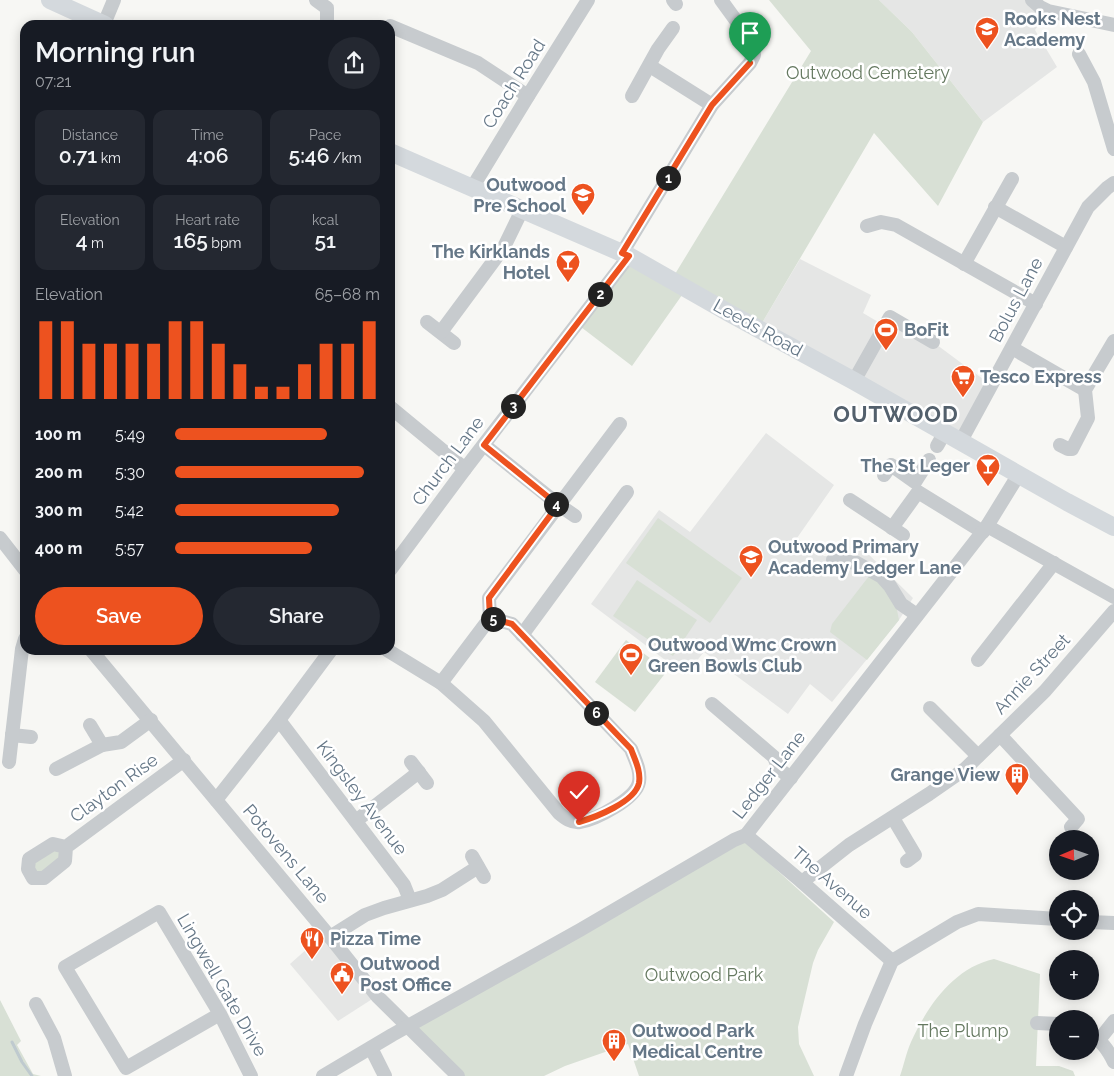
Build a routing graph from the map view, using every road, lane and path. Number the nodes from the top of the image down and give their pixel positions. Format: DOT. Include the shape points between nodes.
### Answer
graph roads {
  1 [pos="50,0"];
  2 [pos="114,0"];
  3 [pos="316,0"];
  4 [pos="588,0"];
  5 [pos="721,0"];
  6 [pos="1032,0"];
  7 [pos="93,20"];
  8 [pos="106,20"];
  9 [pos="327,20"];
  10 [pos="1114,25"];
  11 [pos="395,28"];
  12 [pos="672,28"];
  13 [pos="1080,54"];
  14 [pos="650,66"];
  15 [pos="528,96"];
  16 [pos="632,96"];
  17 [pos="712,105"];
  18 [pos="1112,133"];
  19 [pos="1114,149"];
  20 [pos="395,154"];
  21 [pos="1012,179"];
  22 [pos="1114,183"];
  23 [pos="472,188"];
  24 [pos="995,208"];
  25 [pos="522,210"];
  26 [pos="867,226"];
  27 [pos="1066,247"];
  28 [pos="626,254"];
  29 [pos="964,264"];
  30 [pos="1036,304"];
  31 [pos="427,322"];
  32 [pos="441,332"];
  33 [pos="1114,341"];
  34 [pos="933,342"];
  35 [pos="454,343"];
  36 [pos="1012,348"];
  37 [pos="854,381"];
  38 [pos="1085,390"];
  39 [pos="395,411"];
  40 [pos="620,424"];
  41 [pos="961,441"];
  42 [pos="484,445"];
  43 [pos="1060,446"];
  44 [pos="929,460"];
  45 [pos="464,469"];
  46 [pos="1019,474"];
  47 [pos="884,476"];
  48 [pos="626,492"];
  49 [pos="850,500"];
  50 [pos="558,505"];
  51 [pos="575,516"];
  52 [pos="1114,527"];
  53 [pos="985,529"];
  54 [pos="0,538"];
  55 [pos="833,560"];
  56 [pos="395,563"];
  57 [pos="20,564"];
  58 [pos="1054,564"];
  59 [pos="1114,597"];
  60 [pos="1114,611"];
  61 [pos="917,615"];
  62 [pos="490,618"];
  63 [pos="522,635"];
  64 [pos="21,655"];
  65 [pos="95,655"];
  66 [pos="327,655"];
  67 [pos="395,655"];
  68 [pos="978,660"];
  69 [pos="441,683"];
  70 [pos="712,704"];
  71 [pos="930,708"];
  72 [pos="150,720"];
  73 [pos="279,720"];
  74 [pos="90,725"];
  75 [pos="12,735"];
  76 [pos="1000,735"];
  77 [pos="31,737"];
  78 [pos="102,745"];
  79 [pos="978,756"];
  80 [pos="184,760"];
  81 [pos="10,762"];
  82 [pos="56,769"];
  83 [pos="419,772"];
  84 [pos="790,778"];
  85 [pos="216,800"];
  86 [pos="893,818"];
  87 [pos="357,820"];
  88 [pos="1071,827"];
  89 [pos="746,835"];
  90 [pos="66,847"];
  91 [pos="907,861"];
  92 [pos="478,867"];
  93 [pos="802,882"];
  94 [pos="410,900"];
  95 [pos="1049,918"];
  96 [pos="1099,922"];
  97 [pos="1114,923"];
  98 [pos="330,937"];
  99 [pos="892,961"];
  100 [pos="36,1004"];
  101 [pos="220,1014"];
  102 [pos="1114,1021"];
  103 [pos="407,1027"];
  104 [pos="1099,1034"];
  105 [pos="1099,1041"];
  106 [pos="370,1048"];
  107 [pos="1114,1062"];
  108 [pos="128,1072"];
  109 [pos="326,1075"];
  110 [pos="65,1076"];
  111 [pos="251,1076"];
  112 [pos="385,1076"];
  113 [pos="458,1076"];
  114 [pos="846,1076"];
  1 -- 7 [label="main road"];
  2 -- 8 [label="street"];
  3 -- 9 [label="street" via="327,8"];
  4 -- 15 [label="street, Coach Road"];
  5 -- 17 [label="street, Church Lane" via="753,44 754,55"];
  6 -- 10 [label="street" via="1048,11"];
  11 -- 15 [label="street" via="478,63"];
  12 -- 14 [label="street"];
  13 -- 18 [label="street"];
  14 -- 16 [label="street"];
  14 -- 17 [label="street"];
  15 -- 23 [label="street, Coach Road"];
  17 -- 28 [label="street, Church Lane"];
  18 -- 19 [label="street"];
  20 -- 23 [label="main road, Leeds Road"];
  21 -- 24 [label="street"];
  22 -- 27 [label="street, Bolus Lane" via="1088,207"];
  23 -- 25 [label="main road, Leeds Road"];
  24 -- 27 [label="street"];
  24 -- 29 [label="street"];
  25 -- 28 [label="main road, Leeds Road"];
  25 -- 32 [label="street" via="504,247"];
  26 -- 29 [label="street" via="881,222 896,225"];
  27 -- 30 [label="street, Bolus Lane"];
  28 -- 37 [label="main road, Leeds Road"];
  28 -- 42 [label="street, Church Lane"];
  29 -- 30 [label="street"];
  30 -- 36 [label="street, Bolus Lane"];
  31 -- 32 [label="street"];
  32 -- 35 [label="street"];
  33 -- 38 [label="street"];
  34 -- 37 [label="street" via="890,317"];
  36 -- 38 [label="street"];
  36 -- 41 [label="street, Bolus Lane"];
  37 -- 41 [label="main road, Leeds Road" via="941,439"];
  38 -- 43 [label="street" via="1088,418 1072,449"];
  39 -- 45 [label="street"];
  40 -- 50 [label="street"];
  41 -- 46 [label="main road, Leeds Road"];
  42 -- 45 [label="street, Church Lane"];
  42 -- 50 [label="street"];
  44 -- 47 [label="street" via="916,482 891,465"];
  45 -- 56 [label="street, Church Lane"];
  46 -- 52 [label="main road, Leeds Road"];
  46 -- 53 [label="street, Ledger Lane"];
  48 -- 63 [label="street"];
  49 -- 53 [label="street" via="898,531 918,492"];
  50 -- 51 [label="street"];
  50 -- 62 [label="street" via="489,598"];
  53 -- 58 [label="street"];
  53 -- 61 [label="street, Ledger Lane"];
  54 -- 57 [label="street"];
  55 -- 61 [label="street" via="856,563 882,577 901,604"];
  58 -- 59 [label="street"];
  58 -- 68 [label="street"];
  60 -- 76 [label="street, Annie Street" via="1046,691"];
  61 -- 84 [label="street, Ledger Lane"];
  62 -- 63 [label="street" via="512,624"];
  62 -- 69 [label="street"];
  63 -- 69 [label="street" via="631,749 639,768 639,784 632,795 614,807 579,822 559,813 484,721"];
  64 -- 75 [label="street"];
  65 -- 72 [label="street, Potovens Lane"];
  66 -- 73 [label="street"];
  67 -- 69 [label="street"];
  70 -- 84 [label="street" via="774,757 779,769"];
  71 -- 79 [label="street"];
  72 -- 78 [label="street" via="121,742"];
  72 -- 80 [label="street, Potovens Lane"];
  73 -- 85 [label="street"];
  73 -- 87 [label="street, Kingsley Avenue"];
  74 -- 78 [label="street"];
  75 -- 77 [label="street"];
  75 -- 81 [label="street"];
  76 -- 79 [label="street"];
  76 -- 88 [label="street, Annie Street" via="1078,819"];
  78 -- 82 [label="street"];
  79 -- 86 [label="street" via="958,774"];
  80 -- 85 [label="street, Potovens Lane"];
  80 -- 90 [label="street, Clayton Rise"];
  83 -- 87 [label="street"];
  84 -- 89 [label="street, Ledger Lane"];
  85 -- 98 [label="street, Potovens Lane"];
  86 -- 91 [label="street" via="916,855"];
  86 -- 93 [label="street" via="849,845"];
  87 -- 94 [label="street, Kingsley Avenue" via="404,885"];
  89 -- 93 [label="street, The Avenue"];
  89 -- 103 [label="street, Ledger Lane"];
  92 -- 94 [label="street" via="442,890"];
  93 -- 99 [label="street, The Avenue"];
  94 -- 98 [label="street" via="365,915"];
  95 -- 99 [label="street" via="978,914 957,922"];
  96 -- 97 [label="street"];
  98 -- 103 [label="street, Potovens Lane" via="377,996"];
  99 -- 114 [label="street"];
  100 -- 110 [label="street" via="54,1038"];
  101 -- 108 [label="street"];
  101 -- 108 [label="street, Lingwell Gate Drive" via="159,912 65,966"];
  101 -- 111 [label="street, Lingwell Gate Drive"];
  102 -- 104 [label="street"];
  103 -- 106 [label="street, Ledger Lane"];
  103 -- 113 [label="street, Potovens Lane"];
  105 -- 107 [label="street"];
  106 -- 109 [label="street, Ledger Lane"];
  106 -- 112 [label="street"];
}
